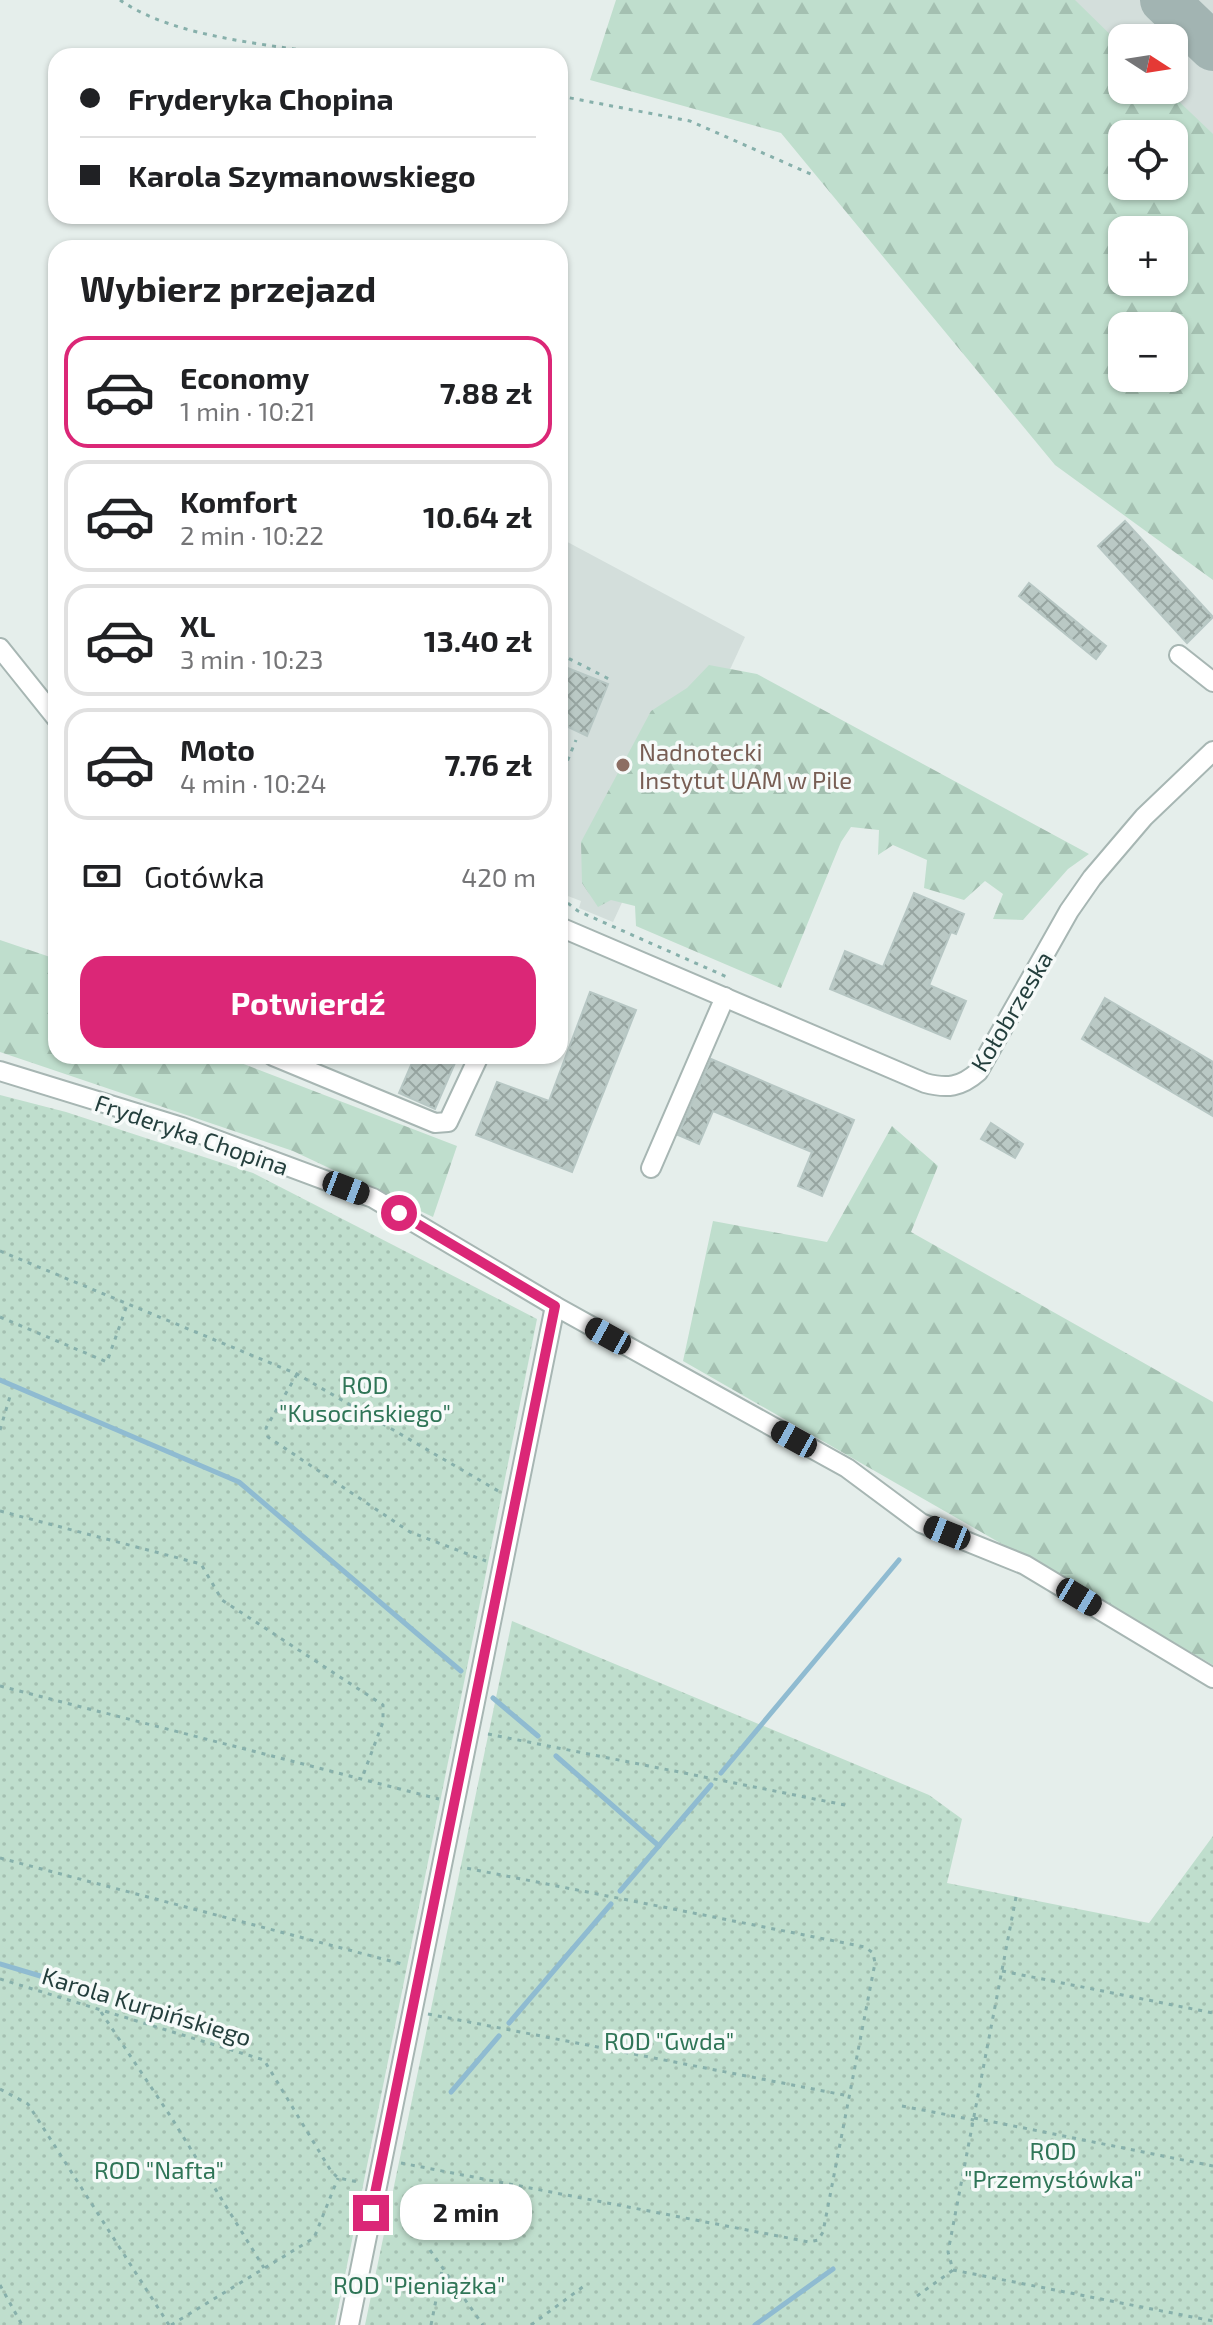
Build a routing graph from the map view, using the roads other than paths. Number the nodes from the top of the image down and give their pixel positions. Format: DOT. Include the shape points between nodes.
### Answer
graph roads {
  1 [pos="0,648"];
  2 [pos="1179,655"];
  3 [pos="1213,682"];
  4 [pos="48,708"];
  5 [pos="1213,751"];
  6 [pos="568,930"];
  7 [pos="722,996"];
  8 [pos="292,1064"];
  9 [pos="475,1064"];
  10 [pos="0,1071"];
  11 [pos="651,1168"];
  12 [pos="555,1306"];
  13 [pos="1213,1678"];
  14 [pos="349,2325"];
  1 -- 4 [label="street"];
  2 -- 3 [label="street"];
  5 -- 7 [label="street, Kołobrzeska" via="1144,817 1092,878 978,1072 967,1082 940,1087 925,1083"];
  6 -- 7 [label="street, Kołobrzeska"];
  7 -- 11 [label="street"];
  8 -- 9 [label="street" via="435,1123 448,1122"];
  10 -- 12 [label="street, Fryderyka Chopina" via="182,1127 373,1198"];
  12 -- 13 [label="street, Fryderyka Chopina" via="847,1468 921,1523 1025,1565"];
  12 -- 14 [label="street"];
}
